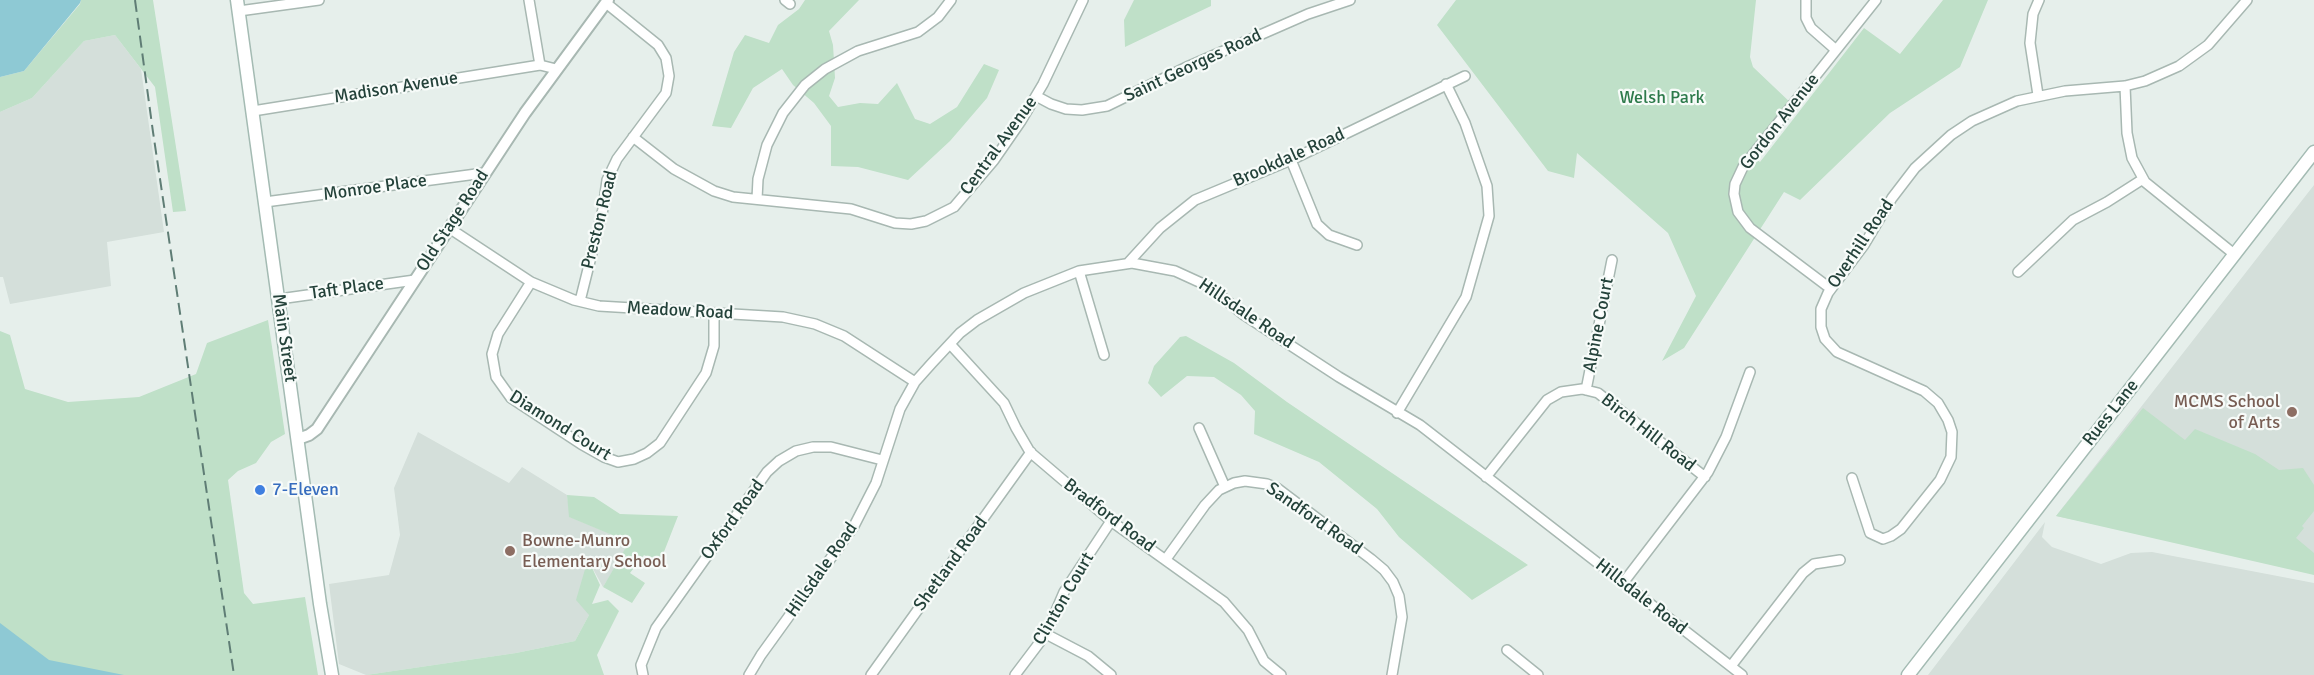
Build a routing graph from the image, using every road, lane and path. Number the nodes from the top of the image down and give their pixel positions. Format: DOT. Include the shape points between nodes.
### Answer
graph roads {
  1 [pos="319,0"];
  2 [pos="529,0"];
  3 [pos="951,0"];
  4 [pos="1083,0"];
  5 [pos="1350,0"];
  6 [pos="1806,0"];
  7 [pos="1876,0"];
  8 [pos="2039,0"];
  9 [pos="2247,0"];
  10 [pos="607,1"];
  11 [pos="238,6"];
  12 [pos="1836,50"];
  13 [pos="540,66"];
  14 [pos="556,69"];
  15 [pos="1465,76"];
  16 [pos="1446,84"];
  17 [pos="2125,86"];
  18 [pos="2038,95"];
  19 [pos="1036,96"];
  20 [pos="253,111"];
  21 [pos="633,137"];
  22 [pos="2314,152"];
  23 [pos="1291,160"];
  24 [pos="484,173"];
  25 [pos="2143,179"];
  26 [pos="757,199"];
  27 [pos="266,202"];
  28 [pos="449,228"];
  29 [pos="1357,245"];
  30 [pos="2234,254"];
  31 [pos="1612,260"];
  32 [pos="1128,263"];
  33 [pos="1079,271"];
  34 [pos="2018,272"];
  35 [pos="415,280"];
  36 [pos="531,282"];
  37 [pos="1831,289"];
  38 [pos="279,299"];
  39 [pos="580,301"];
  40 [pos="714,313"];
  41 [pos="950,344"];
  42 [pos="1104,355"];
  43 [pos="1750,372"];
  44 [pos="915,382"];
  45 [pos="1586,390"];
  46 [pos="1397,413"];
  47 [pos="1199,429"];
  48 [pos="298,439"];
  49 [pos="1031,452"];
  50 [pos="882,460"];
  51 [pos="1486,477"];
  52 [pos="1705,477"];
  53 [pos="1852,478"];
  54 [pos="1225,487"];
  55 [pos="1111,521"];
  56 [pos="1166,559"];
  57 [pos="1840,560"];
  58 [pos="1623,583"];
  59 [pos="1046,634"];
  60 [pos="1507,650"];
  61 [pos="1731,666"];
  62 [pos="332,675"];
  63 [pos="643,675"];
  64 [pos="749,675"];
  65 [pos="871,675"];
  66 [pos="1015,675"];
  67 [pos="1112,675"];
  68 [pos="1281,675"];
  69 [pos="1392,675"];
  70 [pos="1538,675"];
  71 [pos="1742,675"];
  72 [pos="1908,675"];
  1 -- 11 [label="street"];
  2 -- 13 [label="street"];
  3 -- 26 [label="street" via="938,17 918,32 858,51 805,85 771,136 762,162"];
  4 -- 19 [label="street, Central Avenue"];
  5 -- 19 [label="street, Saint Georges Road" via="1308,14 1098,108 1066,109"];
  6 -- 12 [label="street" via="1806,18 1811,27"];
  7 -- 12 [label="street, Gordon Avenue"];
  8 -- 18 [label="street" via="2033,14 2031,43"];
  9 -- 17 [label="street, Overhill Road" via="2222,32 2194,56 2162,74"];
  10 -- 14 [label="street, Old Stage Road"];
  10 -- 21 [label="street, Preston Road" via="658,45 666,58 666,93"];
  11 -- 20 [label="main road, Main Street"];
  12 -- 37 [label="street, Gordon Avenue" via="1743,167 1734,194 1738,212 1750,228"];
  13 -- 14 [label="street, Madison Avenue"];
  13 -- 20 [label="street, Madison Avenue"];
  14 -- 24 [label="street, Old Stage Road"];
  15 -- 16 [label="street, Brookdale Road"];
  16 -- 23 [label="street, Brookdale Road"];
  16 -- 46 [label="street" via="1487,186 1489,216 1466,297"];
  17 -- 18 [label="street, Overhill Road"];
  17 -- 25 [label="street" via="2127,133 2132,158"];
  18 -- 37 [label="street, Overhill Road" via="1972,121 1932,151 1900,187"];
  19 -- 26 [label="street, Central Avenue" via="994,160 966,194 934,219 895,223 851,209"];
  20 -- 27 [label="main road, Main Street"];
  21 -- 26 [label="street, Central Avenue" via="696,182 734,197"];
  21 -- 39 [label="street, Preston Road" via="607,180"];
  22 -- 30 [label="main road, Rues Lane"];
  23 -- 29 [label="street" via="1317,224 1329,235"];
  23 -- 32 [label="street, Brookdale Road" via="1195,200 1167,221"];
  24 -- 27 [label="street, Monroe Place"];
  24 -- 28 [label="street, Old Stage Road"];
  25 -- 30 [label="street"];
  25 -- 34 [label="street" via="2073,220"];
  27 -- 38 [label="main road, Main Street"];
  28 -- 35 [label="street, Old Stage Road"];
  28 -- 36 [label="street, Meadow Road"];
  30 -- 72 [label="main road, Rues Lane"];
  31 -- 45 [label="street, Alpine Court"];
  32 -- 33 [label="street, Hillsdale Road"];
  32 -- 46 [label="street, Hillsdale Road" via="1175,271 1210,287 1244,315"];
  33 -- 41 [label="street, Hillsdale Road" via="999,306"];
  33 -- 42 [label="street"];
  35 -- 38 [label="street, Taft Place"];
  35 -- 48 [label="street, Old Stage Road" via="317,429"];
  36 -- 39 [label="street, Meadow Road"];
  36 -- 40 [label="street, Diamond Court" via="498,334 492,354 496,377 511,398 581,444 618,462 634,459 660,443 706,373 714,346"];
  37 -- 53 [label="street, Overhill Road" via="1823,301 1820,318 1831,346 1845,357 1929,394 1942,408 1952,432 1947,470 1891,537 1883,539 1870,533"];
  38 -- 48 [label="main road, Main Street"];
  39 -- 40 [label="street, Meadow Road" via="599,306"];
  40 -- 44 [label="street, Meadow Road" via="783,317 815,324 844,336"];
  41 -- 44 [label="street, Hillsdale Road"];
  41 -- 49 [label="street, Bradford Road" via="1004,403"];
  43 -- 52 [label="street" via="1726,437"];
  44 -- 50 [label="street, Hillsdale Road" via="894,423"];
  45 -- 51 [label="street, Birch Hill Road" via="1561,392 1547,400"];
  45 -- 52 [label="street, Birch Hill Road" via="1598,393"];
  46 -- 51 [label="street, Hillsdale Road" via="1420,425"];
  47 -- 54 [label="street"];
  48 -- 62 [label="main road, Main Street"];
  49 -- 55 [label="street, Bradford Road"];
  49 -- 65 [label="street, Shetland Road"];
  50 -- 63 [label="street, Oxford Road" via="831,447 813,447 779,460 656,628 641,665"];
  50 -- 64 [label="street, Hillsdale Road" via="876,483 854,526"];
  51 -- 58 [label="street, Hillsdale Road"];
  52 -- 58 [label="street"];
  54 -- 56 [label="street" via="1211,497"];
  54 -- 69 [label="street, Sandford Road" via="1245,481 1277,488 1384,570 1396,589 1402,610"];
  55 -- 56 [label="street, Bradford Road"];
  55 -- 59 [label="street, Clinton Court" via="1064,592"];
  56 -- 68 [label="street, Bradford Road" via="1233,610 1264,661"];
  57 -- 61 [label="street" via="1814,564 1803,573"];
  58 -- 61 [label="street, Hillsdale Road"];
  59 -- 66 [label="street, Clinton Court"];
  59 -- 67 [label="street" via="1088,656"];
  60 -- 70 [label="street"];
  61 -- 71 [label="street, Hillsdale Road"];
}
